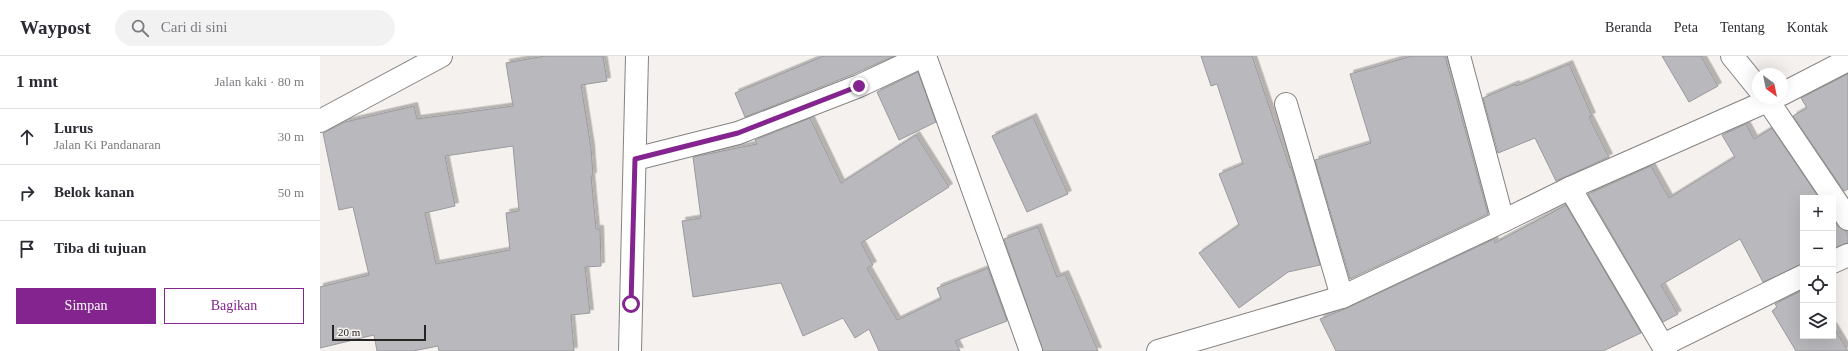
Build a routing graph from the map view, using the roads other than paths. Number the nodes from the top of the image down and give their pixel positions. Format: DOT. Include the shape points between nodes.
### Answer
graph roads {
  1 [pos="441,56"];
  2 [pos="637,56"];
  3 [pos="924,56"];
  4 [pos="1459,56"];
  5 [pos="1732,56"];
  6 [pos="1848,60"];
  7 [pos="1752,77"];
  8 [pos="1788,88"];
  9 [pos="1286,104"];
  10 [pos="1753,104"];
  11 [pos="1775,104"];
  12 [pos="320,121"];
  13 [pos="635,159"];
  14 [pos="1570,188"];
  15 [pos="1848,219"];
  16 [pos="1503,221"];
  17 [pos="1848,255"];
  18 [pos="1836,261"];
  19 [pos="1800,278"];
  20 [pos="1342,297"];
  21 [pos="1665,348"];
  22 [pos="630,351"];
  23 [pos="1031,351"];
  24 [pos="1158,351"];
  1 -- 12 [label="street"];
  2 -- 13 [label="street"];
  3 -- 13 [label="street" via="859,86 738,133"];
  3 -- 23 [label="street"];
  4 -- 16 [label="street"];
  5 -- 7 [label="street"];
  6 -- 8 [label="street"];
  9 -- 20 [label="street"];
  10 -- 14 [label="street"];
  11 -- 15 [label="street"];
  13 -- 22 [label="street"];
  14 -- 16 [label="street"];
  14 -- 21 [label="street"];
  16 -- 20 [label="street"];
  17 -- 18 [label="street"];
  19 -- 21 [label="street"];
  20 -- 24 [label="street"];
}
